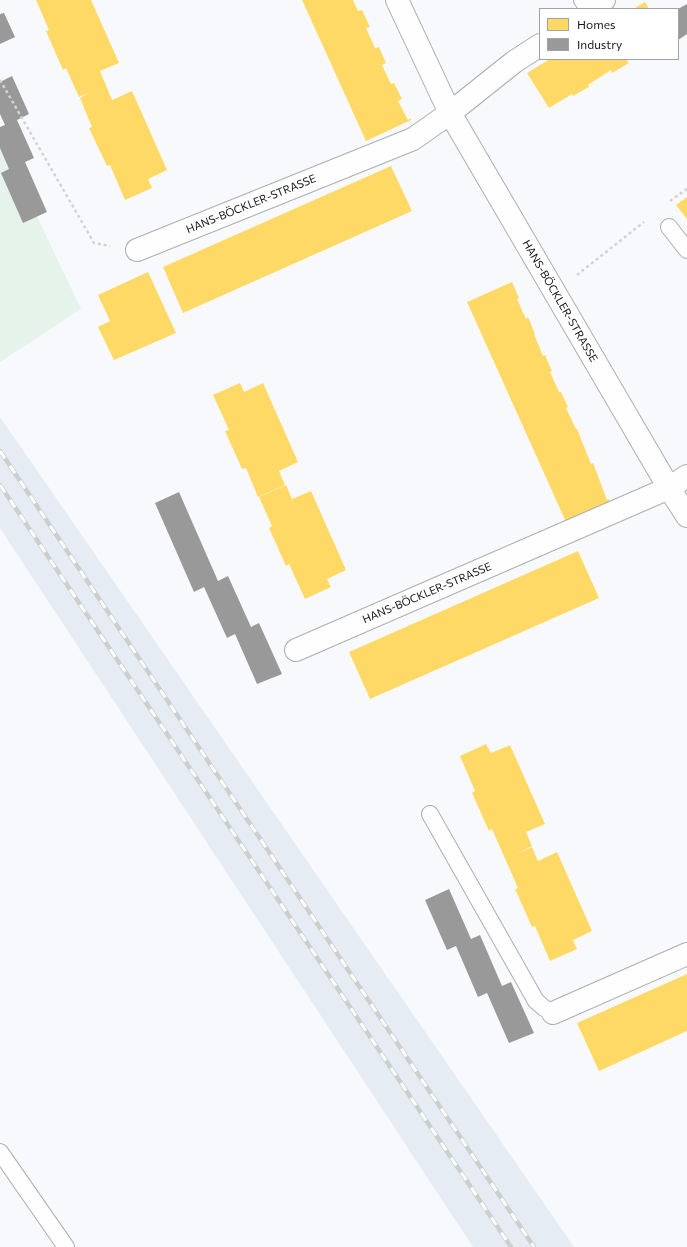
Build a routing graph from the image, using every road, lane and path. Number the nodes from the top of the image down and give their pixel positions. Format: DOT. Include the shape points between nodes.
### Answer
graph roads {
  1 [pos="396,0"];
  2 [pos="604,0"];
  3 [pos="594,8"];
  4 [pos="539,45"];
  5 [pos="0,80"];
  6 [pos="450,113"];
  7 [pos="687,189"];
  8 [pos="669,202"];
  9 [pos="645,220"];
  10 [pos="670,227"];
  11 [pos="137,250"];
  12 [pos="687,250"];
  13 [pos="555,293"];
  14 [pos="687,476"];
  15 [pos="670,488"];
  16 [pos="687,516"];
  17 [pos="296,650"];
  18 [pos="430,814"];
  19 [pos="687,954"];
  20 [pos="553,1013"];
  21 [pos="0,1152"];
  22 [pos="66,1247"];
  1 -- 6 [label="street, HANS-BÖCKLER-STRASSE"];
  2 -- 3 [label="street"];
  4 -- 6 [label="street"];
  5 -- 11 [label="path" via="94,243"];
  6 -- 11 [label="street, HANS-BÖCKLER-STRASSE" via="412,139"];
  6 -- 13 [label="street, HANS-BÖCKLER-STRASSE"];
  7 -- 8 [label="path"];
  9 -- 13 [label="path"];
  10 -- 12 [label="lane"];
  13 -- 15 [label="street, HANS-BÖCKLER-STRASSE"];
  14 -- 15 [label="street"];
  15 -- 16 [label="street, HANS-BÖCKLER-STRASSE"];
  15 -- 17 [label="street, HANS-BÖCKLER-STRASSE"];
  18 -- 20 [label="lane" via="536,1001"];
  19 -- 20 [label="street"];
  21 -- 22 [label="lane"];
}
